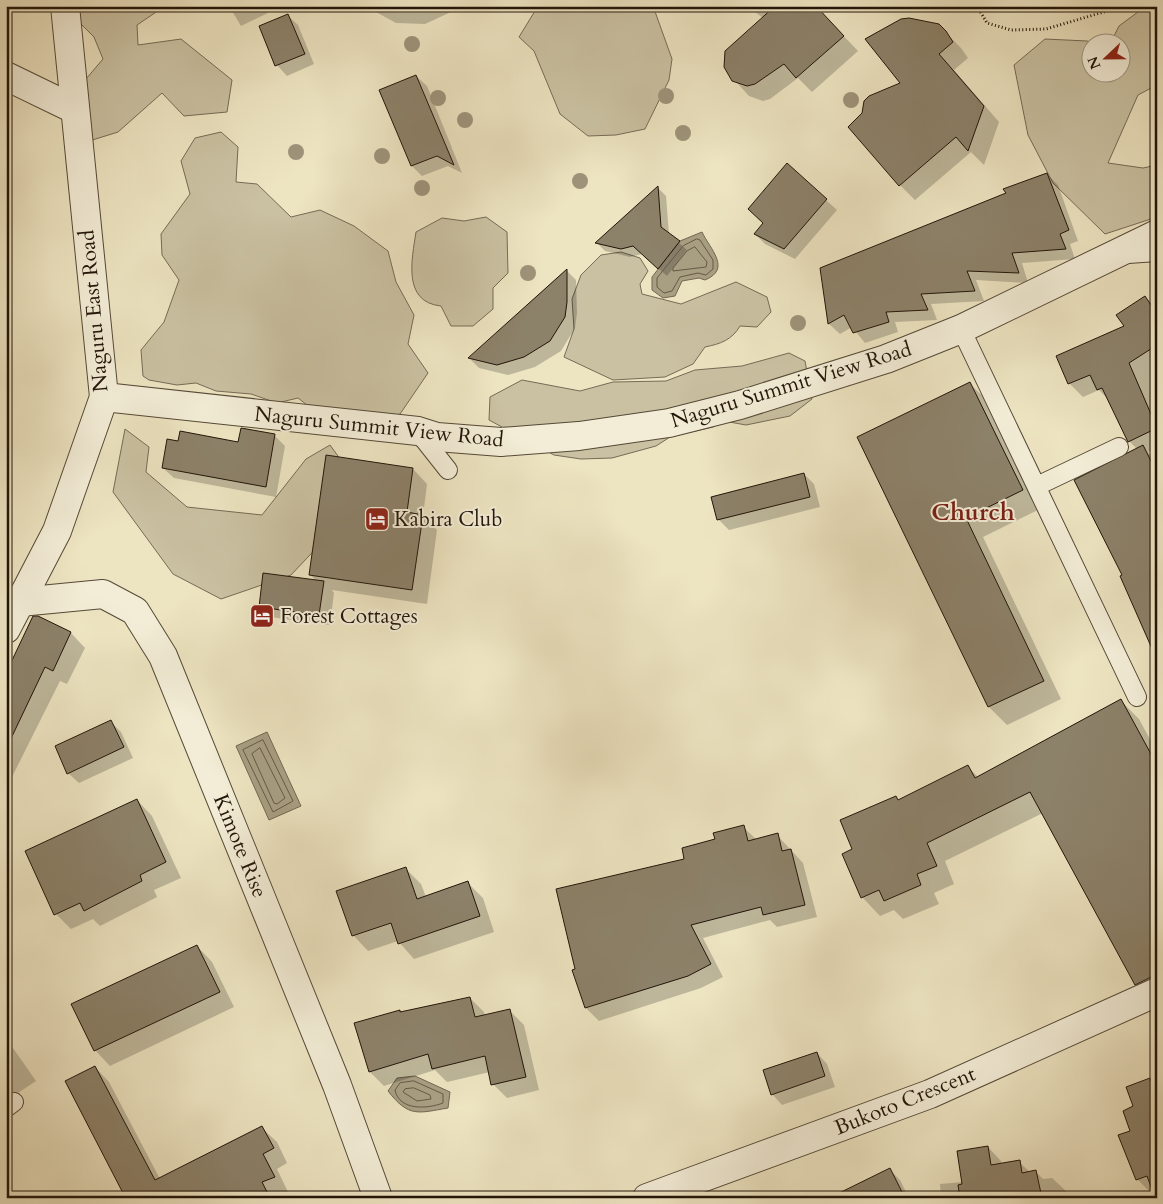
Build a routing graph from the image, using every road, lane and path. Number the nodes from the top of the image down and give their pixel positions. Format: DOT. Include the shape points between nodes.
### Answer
graph roads {
  1 [pos="65,6"];
  2 [pos="977,6"];
  3 [pos="1124,6"];
  4 [pos="6,76"];
  5 [pos="74,108"];
  6 [pos="1157,234"];
  7 [pos="1157,252"];
  8 [pos="1117,255"];
  9 [pos="961,329"];
  10 [pos="104,396"];
  11 [pos="418,431"];
  12 [pos="1119,448"];
  13 [pos="448,470"];
  14 [pos="1037,486"];
  15 [pos="20,602"];
  16 [pos="6,629"];
  17 [pos="1137,696"];
  18 [pos="1157,992"];
  19 [pos="378,1198"];
  20 [pos="647,1198"];
  1 -- 5 [label="street"];
  2 -- 3 [label="path" via="987,23 1011,30 1046,29"];
  4 -- 5 [label="street"];
  5 -- 10 [label="street, Naguru East Road"];
  6 -- 8 [label="street, Naguru Summit View Road"];
  7 -- 8 [label="lane"];
  8 -- 9 [label="street, Naguru Summit View Road"];
  9 -- 11 [label="street, Naguru Summit View Road" via="886,360 740,405 669,423 580,436 500,442 437,437"];
  9 -- 14 [label="lane"];
  10 -- 11 [label="street, Naguru Summit View Road"];
  10 -- 15 [label="street, Naguru East Road" via="57,530"];
  11 -- 13 [label="lane"];
  12 -- 14 [label="lane"];
  14 -- 17 [label="lane"];
  15 -- 16 [label="street, Naguru East Road"];
  15 -- 19 [label="street, Kimote Rise" via="103,594 135,611 163,656 337,1084"];
  18 -- 20 [label="street, Bukoto Crescent" via="930,1094"];
}
